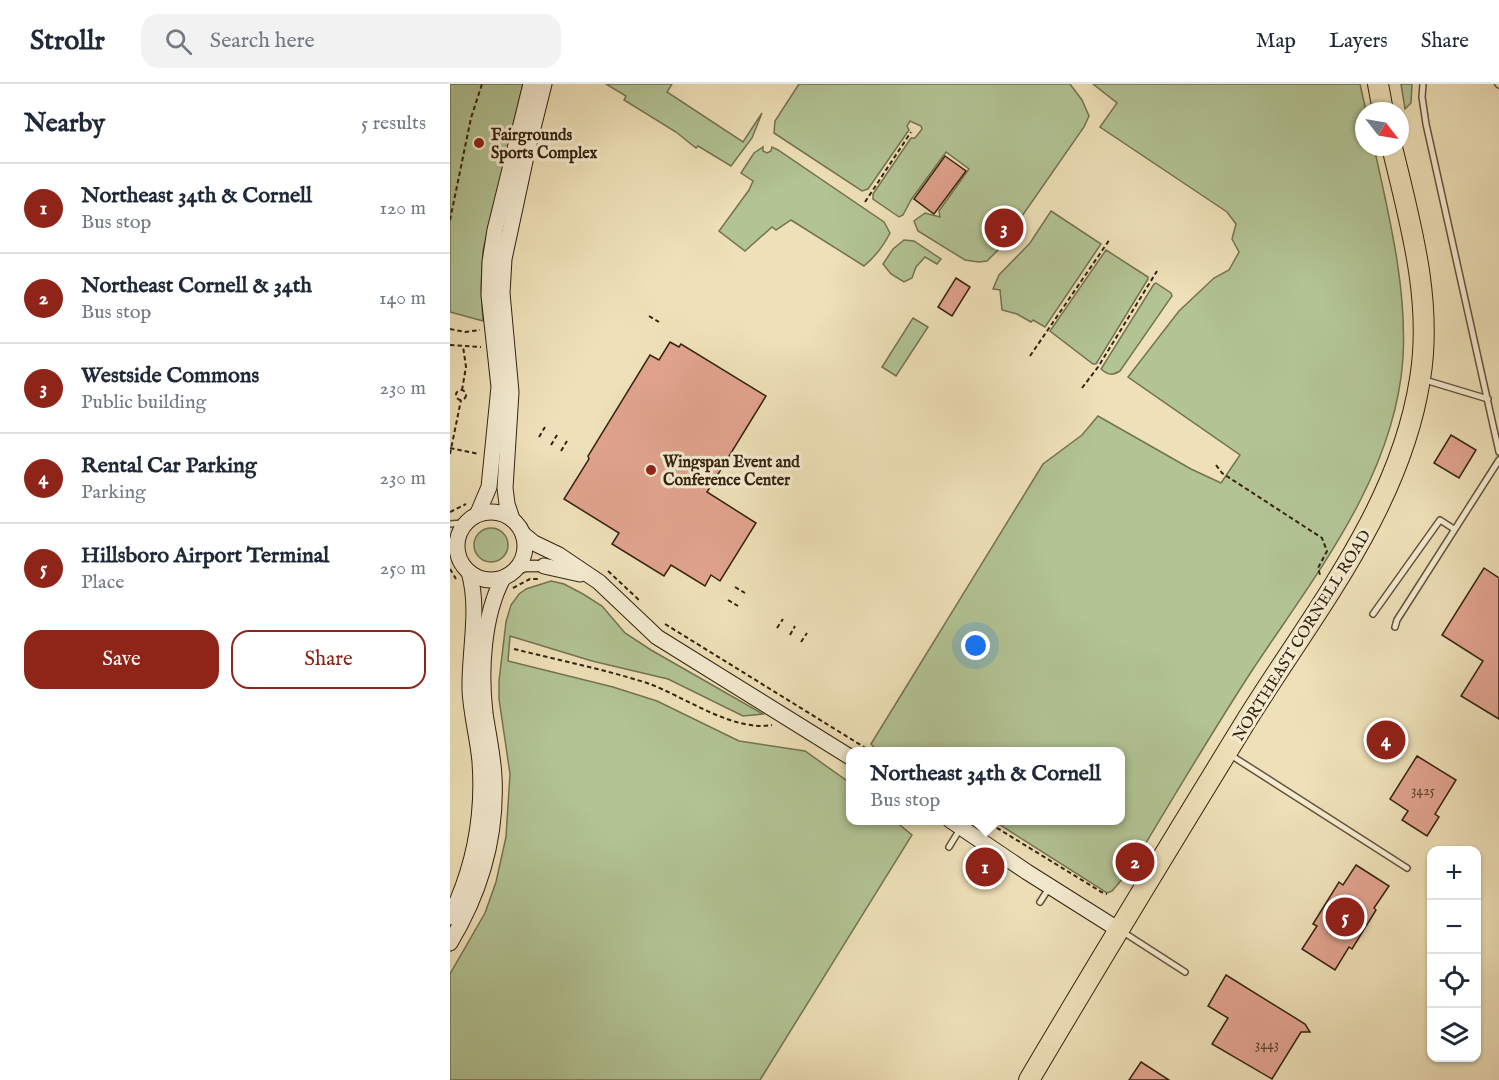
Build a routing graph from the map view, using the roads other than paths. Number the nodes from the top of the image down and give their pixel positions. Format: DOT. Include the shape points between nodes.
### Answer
graph roads {
  1 [pos="531,84"];
  2 [pos="544,84"];
  3 [pos="1378,84"];
  4 [pos="1424,84"];
  5 [pos="1381,102"];
  6 [pos="1394,156"];
  7 [pos="1421,378"];
  8 [pos="1488,399"];
  9 [pos="1499,452"];
  10 [pos="1499,460"];
  11 [pos="472,509"];
  12 [pos="512,519"];
  13 [pos="457,524"];
  14 [pos="1454,529"];
  15 [pos="523,534"];
  16 [pos="454,552"];
  17 [pos="516,569"];
  18 [pos="469,572"];
  19 [pos="543,572"];
  20 [pos="588,576"];
  21 [pos="508,583"];
  22 [pos="1373,614"];
  23 [pos="1395,627"];
  24 [pos="1227,753"];
  25 [pos="846,755"];
  26 [pos="956,825"];
  27 [pos="958,825"];
  28 [pos="949,847"];
  29 [pos="1407,868"];
  30 [pos="1050,886"];
  31 [pos="1040,902"];
  32 [pos="450,917"];
  33 [pos="1119,930"];
  34 [pos="450,943"];
  35 [pos="1185,972"];
  36 [pos="1029,1080"];
  1 -- 11 [label="street" via="490,262 489,295 499,387 489,487"];
  2 -- 12 [label="street" via="504,259 502,293 511,392 505,488"];
  3 -- 5 [label="highway"];
  4 -- 8 [label="lane" via="1426,124"];
  6 -- 7 [label="highway, NORTHEAST CORNELL ROAD" via="1415,242 1424,316"];
  7 -- 8 [label="lane"];
  7 -- 24 [label="highway, NORTHEAST CORNELL ROAD" via="1404,448 1370,524"];
  8 -- 9 [label="lane"];
  10 -- 14 [label="lane"];
  11 -- 12 [label="street"];
  11 -- 13 [label="street"];
  12 -- 15 [label="street"];
  13 -- 16 [label="street"];
  14 -- 22 [label="lane" via="1440,520"];
  14 -- 23 [label="lane"];
  15 -- 17 [label="street" via="524,553"];
  15 -- 20 [label="street"];
  16 -- 18 [label="street"];
  17 -- 19 [label="street" via="526,566"];
  17 -- 21 [label="street"];
  18 -- 21 [label="street" via="486,580"];
  18 -- 32 [label="street" via="475,600 470,692 480,762 480,813 470,868"];
  19 -- 20 [label="street"];
  20 -- 25 [label="street" via="611,591 657,637"];
  21 -- 34 [label="street" via="492,603 482,671 495,779 492,832 476,893"];
  24 -- 29 [label="lane"];
  24 -- 33 [label="highway, NORTHEAST CORNELL ROAD"];
  26 -- 28 [label="lane"];
  27 -- 30 [label="street"];
  30 -- 31 [label="lane"];
  30 -- 33 [label="street"];
  33 -- 35 [label="lane"];
  33 -- 36 [label="highway, NORTHEAST CORNELL ROAD"];
}
